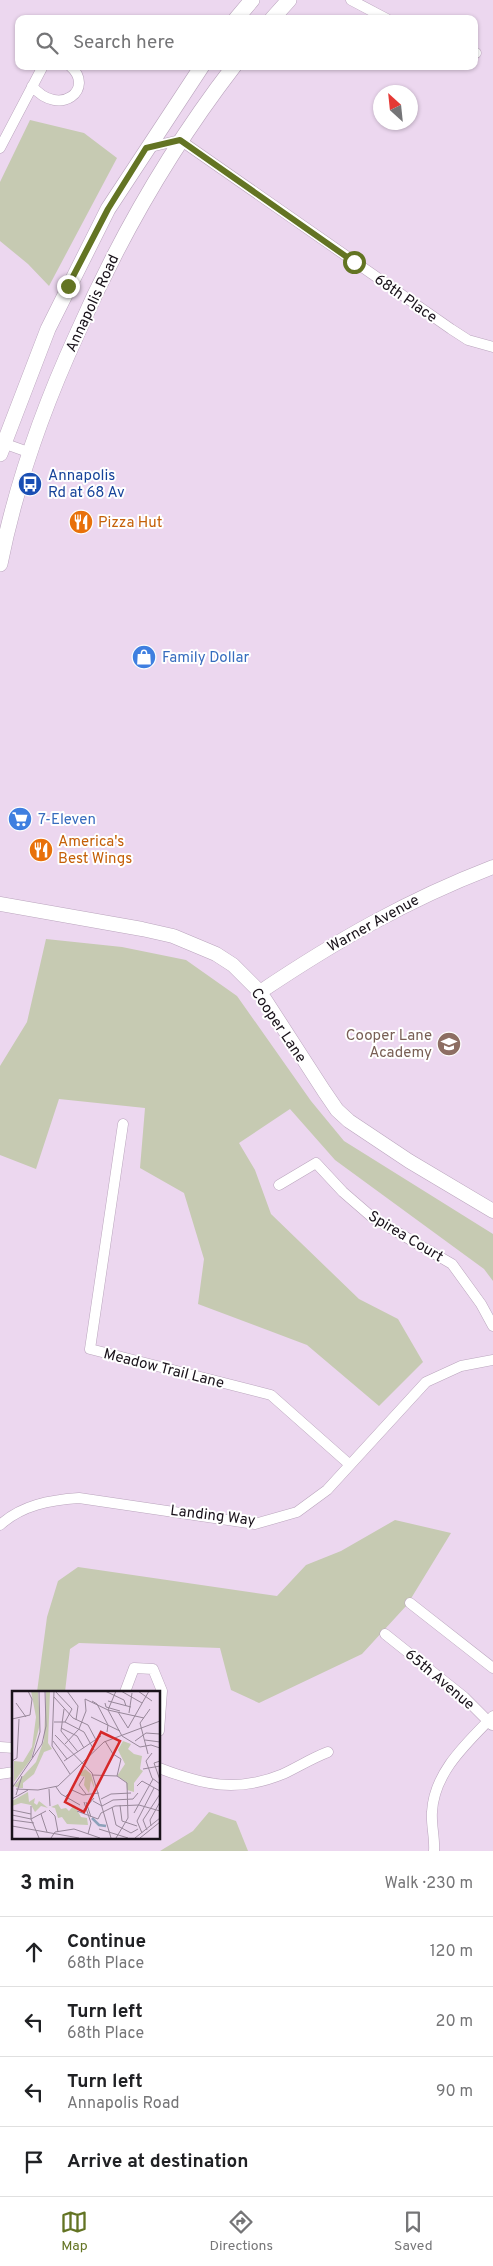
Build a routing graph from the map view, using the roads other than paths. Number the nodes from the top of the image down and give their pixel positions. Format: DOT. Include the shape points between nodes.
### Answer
graph roads {
  1 [pos="252,0"];
  2 [pos="289,0"];
  3 [pos="351,0"];
  4 [pos="239,15"];
  5 [pos="276,15"];
  6 [pos="379,15"];
  7 [pos="41,70"];
  8 [pos="73,70"];
  9 [pos="199,70"];
  10 [pos="231,70"];
  11 [pos="32,86"];
  12 [pos="180,140"];
  13 [pos="0,148"];
  14 [pos="146,148"];
  15 [pos="493,347"];
  16 [pos="1,447"];
  17 [pos="28,452"];
  18 [pos="0,564"];
  19 [pos="493,867"];
  20 [pos="0,904"];
  21 [pos="260,992"];
  22 [pos="123,1124"];
  23 [pos="280,1185"];
  24 [pos="493,1211"];
  25 [pos="493,1326"];
  26 [pos="493,1360"];
  27 [pos="349,1464"];
  28 [pos="0,1525"];
  29 [pos="410,1603"];
  30 [pos="385,1634"];
  31 [pos="493,1668"];
  32 [pos="125,1691"];
  33 [pos="160,1718"];
  34 [pos="491,1721"];
  35 [pos="328,1752"];
  36 [pos="160,1768"];
  37 [pos="434,1851"];
  1 -- 4 [label="main road"];
  2 -- 5 [label="main road"];
  3 -- 6 [label="street"];
  7 -- 11 [label="street"];
  8 -- 11 [label="street" via="79,77 79,85 76,93 68,99 59,102 48,99"];
  9 -- 14 [label="main road, Annapolis Road"];
  10 -- 12 [label="main road, Annapolis Road"];
  11 -- 13 [label="street"];
  12 -- 14 [label="street"];
  12 -- 15 [label="street, 68th Place" via="450,329 468,340"];
  12 -- 17 [label="main road, Annapolis Road" via="107,268 59,373"];
  14 -- 16 [label="main road, Annapolis Road" via="108,209 68,286"];
  16 -- 17 [label="street"];
  17 -- 18 [label="main road, Annapolis Road"];
  19 -- 21 [label="street, Warner Avenue" via="401,906"];
  20 -- 21 [label="street, Cooper Lane" via="173,936 227,961"];
  21 -- 24 [label="street, Cooper Lane" via="337,1110 349,1122"];
  22 -- 27 [label="street, Meadow Trail Lane" via="90,1350 271,1395"];
  23 -- 25 [label="street, Spirea Court" via="316,1163 373,1218 452,1264"];
  26 -- 27 [label="street, Landing Way" via="461,1366 426,1382"];
  27 -- 28 [label="street, Landing Way" via="327,1490 297,1512 255,1524 79,1498 27,1507"];
  29 -- 31 [label="street"];
  30 -- 34 [label="street, 65th Avenue"];
  32 -- 33 [label="street" via="134,1668 153,1669 162,1691"];
  34 -- 37 [label="street" via="442,1773 432,1814"];
  35 -- 36 [label="street" via="263,1781 225,1787 192,1781"];
}
